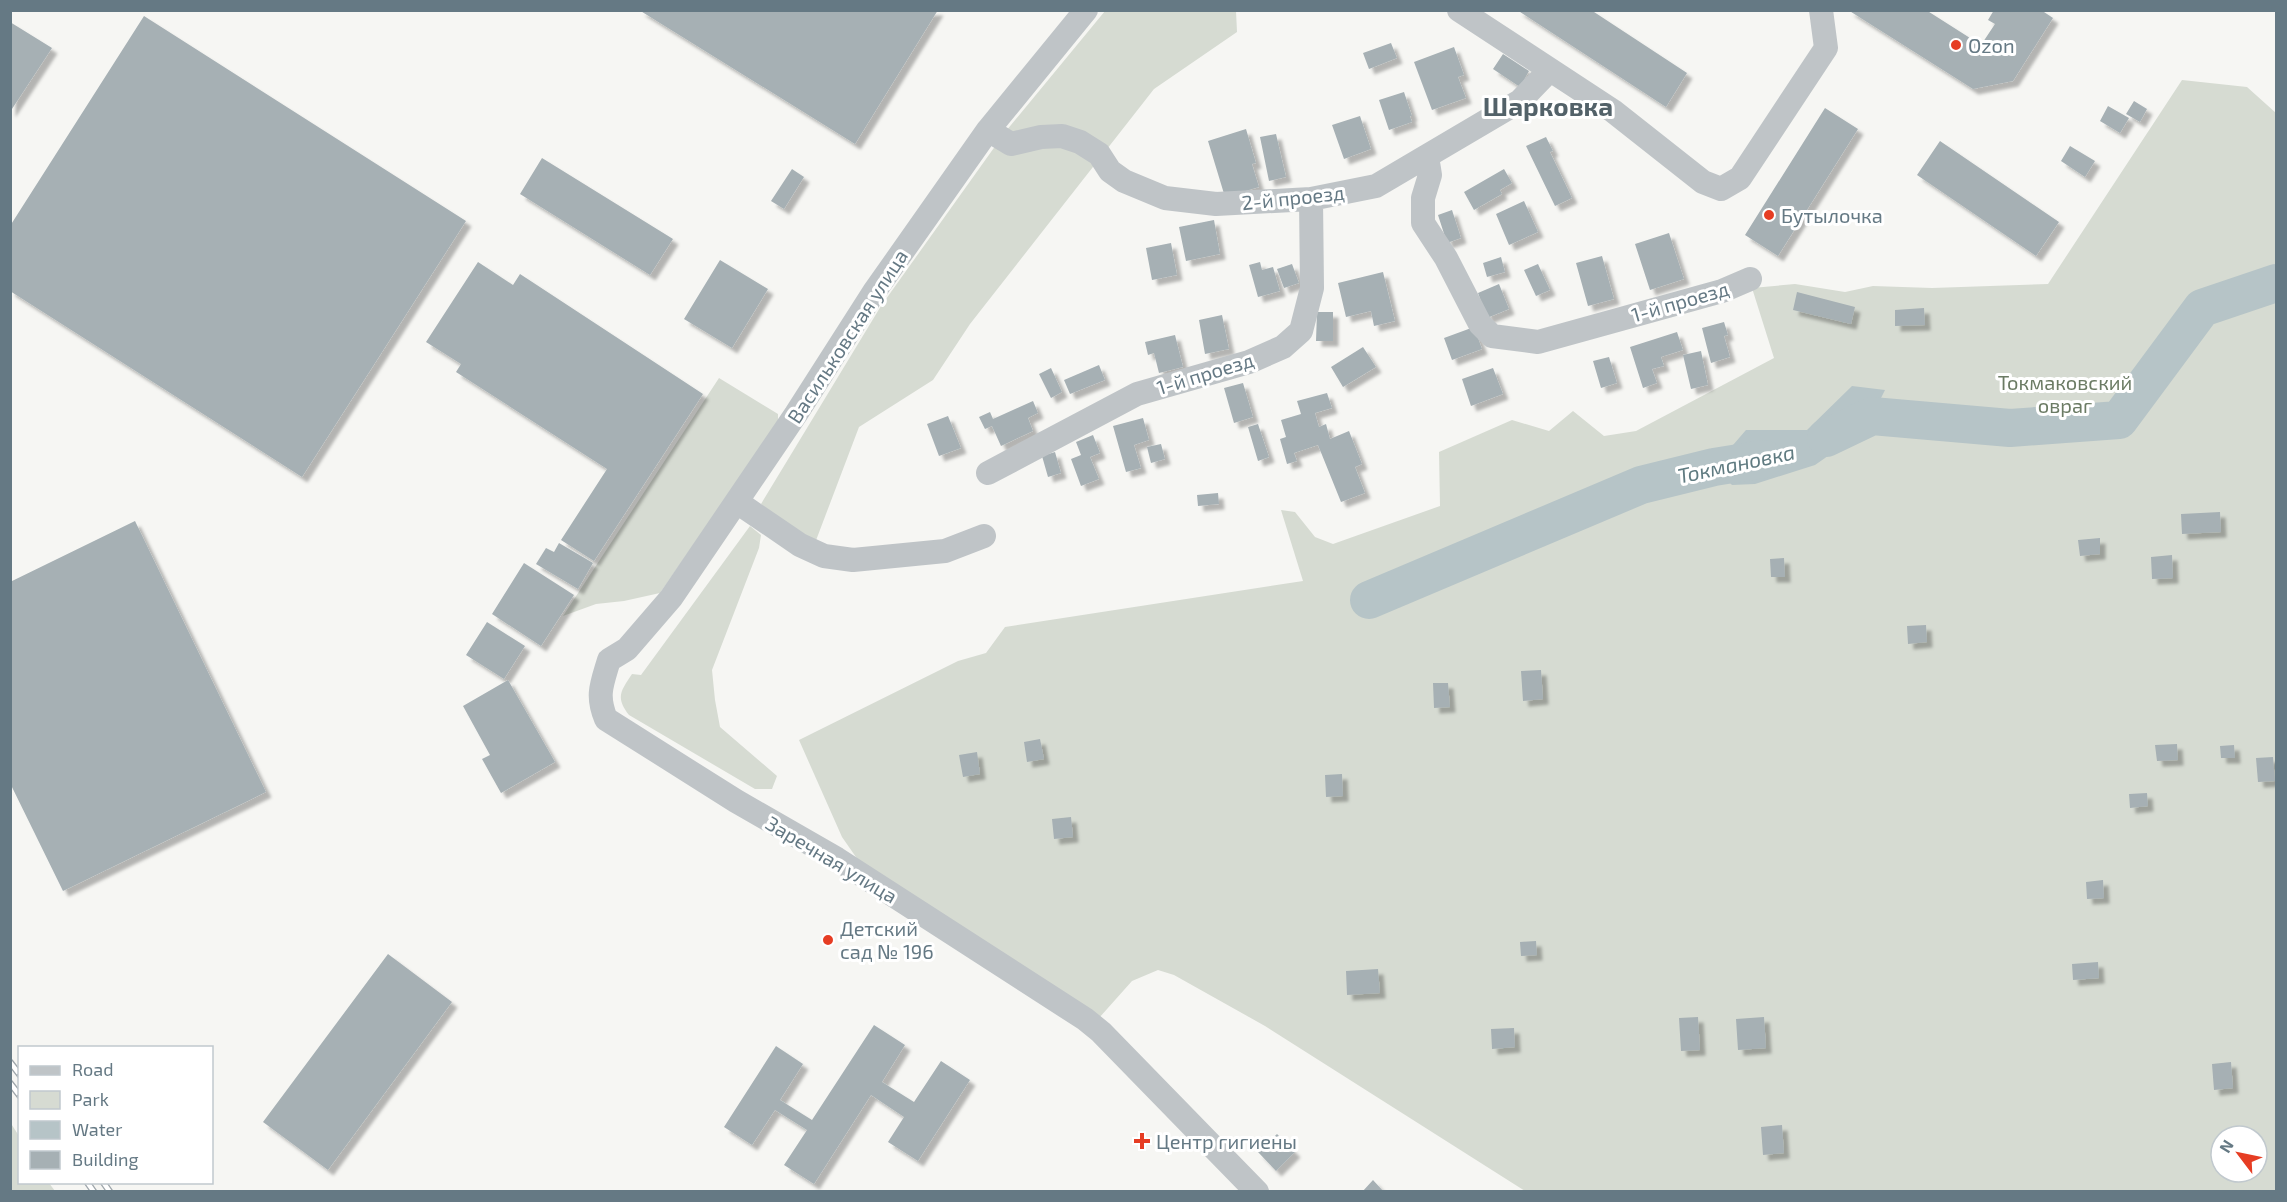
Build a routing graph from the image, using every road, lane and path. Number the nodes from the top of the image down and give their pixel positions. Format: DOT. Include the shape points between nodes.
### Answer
graph roads {
  1 [pos="1086,10"];
  2 [pos="1458,10"];
  3 [pos="1821,10"];
  4 [pos="1549,71"];
  5 [pos="988,130"];
  6 [pos="1427,156"];
  7 [pos="1311,199"];
  8 [pos="1750,279"];
  9 [pos="988,473"];
  10 [pos="737,502"];
  11 [pos="984,536"];
  12 [pos="609,660"];
  13 [pos="1257,1191"];
  1 -- 5 [label="street, Васильковская улица"];
  2 -- 4 [label="street"];
  3 -- 4 [label="street" via="1826,48 1740,178 1721,189 1703,182 1613,111"];
  4 -- 6 [label="street, 2-й проезд" via="1520,101"];
  5 -- 7 [label="street, 2-й проезд" via="1011,144 1062,136 1080,142 1099,154 1110,171 1124,182 1165,198 1216,204"];
  5 -- 10 [label="street, Васильковская улица" via="874,292"];
  6 -- 7 [label="street, 2-й проезд" via="1376,186"];
  6 -- 8 [label="street, 1-й проезд" via="1430,175 1423,198 1423,223 1480,324 1492,336 1538,342 1722,291"];
  7 -- 9 [label="street, 1-й проезд" via="1312,288 1301,331 1283,346 1249,362 1137,394"];
  10 -- 11 [label="street" via="800,545 824,556 853,560 945,551"];
  10 -- 12 [label="street, Васильковская улица" via="671,598 627,649"];
  12 -- 13 [label="street, Заречная улица" via="599,703 606,719 837,859 1085,1019"];
}
